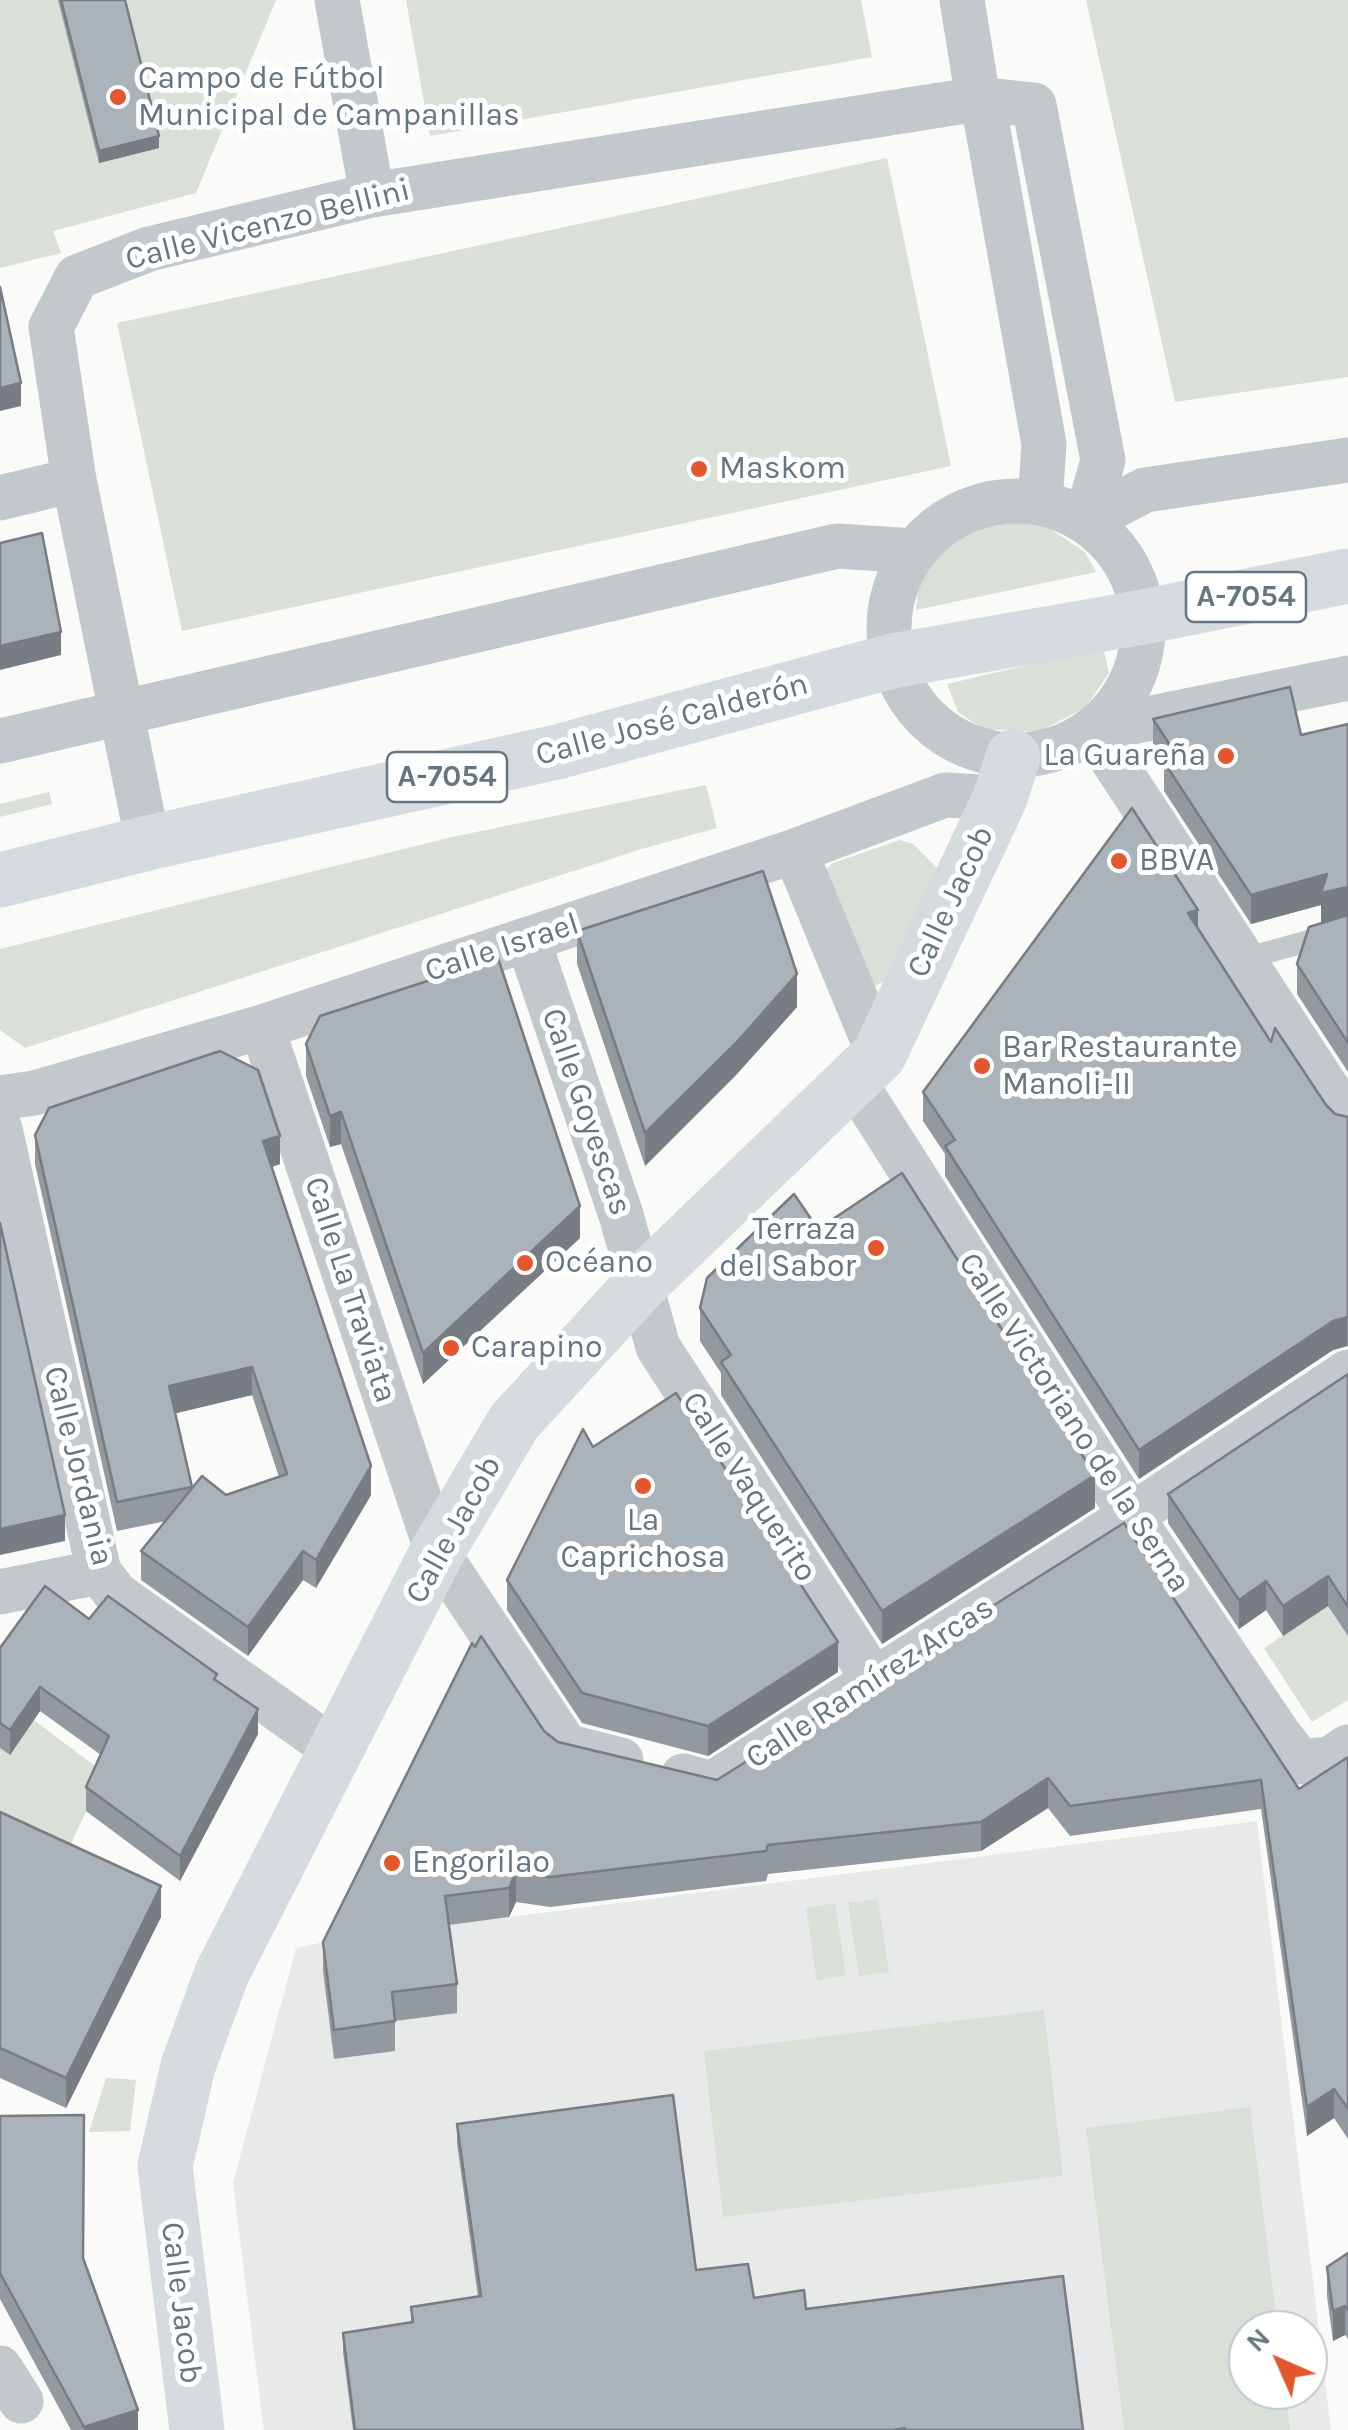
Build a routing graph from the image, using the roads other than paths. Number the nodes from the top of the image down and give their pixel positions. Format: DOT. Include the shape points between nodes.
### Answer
graph roads {
  1 [pos="338,0"];
  2 [pos="962,0"];
  3 [pos="978,99"];
  4 [pos="372,195"];
  5 [pos="1348,460"];
  6 [pos="74,480"];
  7 [pos="0,498"];
  8 [pos="1040,503"];
  9 [pos="1086,521"];
  10 [pos="914,551"];
  11 [pos="1348,576"];
  12 [pos="1144,617"];
  13 [pos="892,661"];
  14 [pos="1348,678"];
  15 [pos="121,712"];
  16 [pos="1093,730"];
  17 [pos="0,740"];
  18 [pos="1006,778"];
  19 [pos="148,843"];
  20 [pos="795,851"];
  21 [pos="0,880"];
  22 [pos="1348,930"];
  23 [pos="528,940"];
  24 [pos="1243,959"];
  25 [pos="262,1027"];
  26 [pos="866,1068"];
  27 [pos="0,1098"];
  28 [pos="1348,1120"];
  29 [pos="0,1129"];
  30 [pos="640,1285"];
  31 [pos="1348,1372"];
  32 [pos="1131,1516"];
  33 [pos="437,1552"];
  34 [pos="98,1572"];
  35 [pos="0,1592"];
  36 [pos="874,1680"];
  37 [pos="1348,1748"];
  38 [pos="338,1752"];
  39 [pos="197,2430"];
  1 -- 4 [label="street"];
  2 -- 3 [label="street"];
  3 -- 4 [label="street, Calle Vicenzo Bellini"];
  3 -- 8 [label="street" via="1044,444"];
  3 -- 9 [label="street, Calle Vicenzo Bellini" via="1034,105 1103,460"];
  4 -- 6 [label="street, Calle Vicenzo Bellini" via="148,249 77,277 51,327"];
  5 -- 9 [label="street" via="1145,490"];
  6 -- 7 [label="street"];
  6 -- 15 [label="street, Calle Vicenzo Bellini"];
  8 -- 9 [label="street"];
  8 -- 10 [label="street" via="976,507 941,524"];
  9 -- 12 [label="street" via="1114,546 1135,580"];
  10 -- 13 [label="street" via="895,585 888,623"];
  10 -- 15 [label="street" via="836,546"];
  11 -- 12 [label="street, Calle José Calderón / A-7054"];
  12 -- 13 [label="street, Calle José Calderón / A-7054"];
  12 -- 16 [label="street" via="1140,660 1123,699"];
  13 -- 18 [label="street" via="908,699 936,729"];
  13 -- 19 [label="street, Calle José Calderón / A-7054" via="557,752"];
  14 -- 16 [label="street"];
  15 -- 17 [label="street"];
  15 -- 19 [label="street, Calle Vicenzo Bellini"];
  16 -- 18 [label="street"];
  16 -- 24 [label="street"];
  18 -- 20 [label="street, Calle Israel"];
  18 -- 26 [label="street, Calle Jacob"];
  19 -- 21 [label="street, Calle José Calderón / A-7054"];
  20 -- 23 [label="street, Calle Israel"];
  20 -- 26 [label="street, Calle Victoriano de la Serna"];
  22 -- 24 [label="lane"];
  23 -- 25 [label="street, Calle Israel"];
  23 -- 30 [label="street, Calle Goyescas"];
  24 -- 28 [label="street"];
  25 -- 27 [label="street, Calle Israel"];
  25 -- 33 [label="street, Calle La Traviata"];
  26 -- 30 [label="street, Calle Jacob"];
  26 -- 32 [label="street, Calle Victoriano de la Serna"];
  29 -- 34 [label="street, Calle Jordania"];
  30 -- 33 [label="street, Calle Jacob" via="514,1422"];
  30 -- 36 [label="street, Calle Vaquerito" via="658,1347"];
  31 -- 32 [label="street, Calle Ramírez Arcas"];
  32 -- 36 [label="street, Calle Ramírez Arcas"];
  32 -- 37 [label="street, Calle Victoriano de la Serna" via="1300,1762 1330,1759"];
  33 -- 36 [label="street, Calle Ramírez Arcas" via="566,1746 712,1784"];
  33 -- 38 [label="street, Calle Jacob"];
  34 -- 35 [label="street"];
  34 -- 38 [label="street, Calle Jordania" via="116,1594"];
  38 -- 39 [label="street, Calle Jacob" via="222,1972 188,2066 164,2166"];
}
